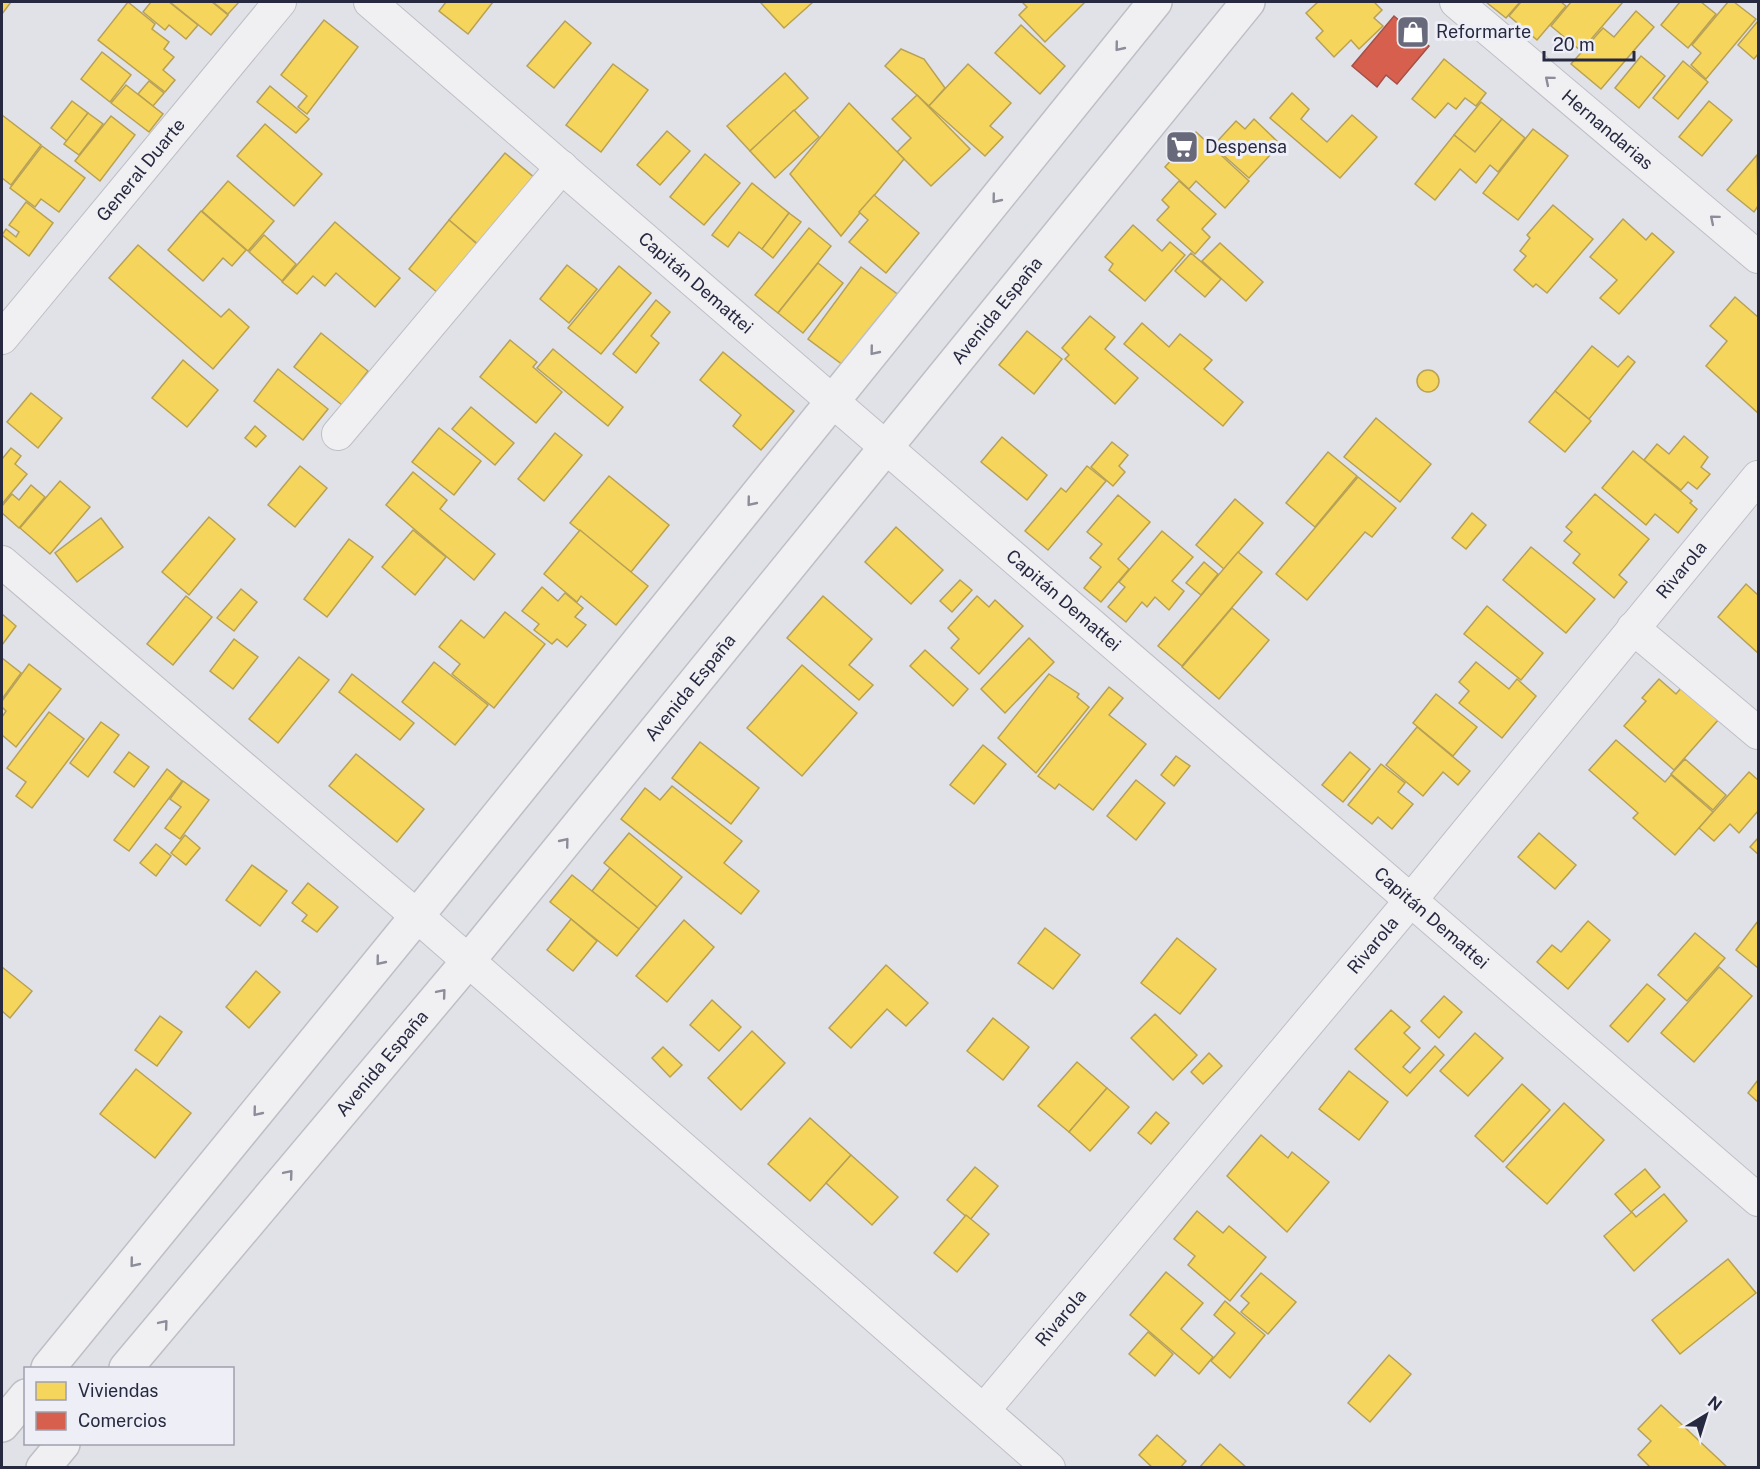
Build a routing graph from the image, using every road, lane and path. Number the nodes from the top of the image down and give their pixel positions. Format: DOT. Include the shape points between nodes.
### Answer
graph roads {
  1 [pos="280,2"];
  2 [pos="370,2"];
  3 [pos="1155,2"];
  4 [pos="1248,2"];
  5 [pos="1456,2"];
  6 [pos="562,167"];
  7 [pos="1758,257"];
  8 [pos="2,338"];
  9 [pos="833,401"];
  10 [pos="338,434"];
  11 [pos="887,447"];
  12 [pos="1758,477"];
  13 [pos="2,562"];
  14 [pos="1633,628"];
  15 [pos="1758,733"];
  16 [pos="1411,900"];
  17 [pos="417,916"];
  18 [pos="469,960"];
  19 [pos="1758,1200"];
  20 [pos="49,1367"];
  21 [pos="127,1367"];
  22 [pos="24,1398"];
  23 [pos="984,1410"];
  24 [pos="2,1425"];
  25 [pos="61,1445"];
  26 [pos="43,1467"];
  27 [pos="1049,1467"];
  1 -- 8 [label="street, General Duarte"];
  2 -- 6 [label="street, Capitán Demattei"];
  3 -- 9 [label="street, one-way"];
  4 -- 11 [label="street, Avenida España"];
  7 -- 5 [label="street, Hernandarias, one-way"];
  6 -- 9 [label="street, Capitán Demattei"];
  6 -- 10 [label="street"];
  9 -- 11 [label="street, Capitán Demattei"];
  9 -- 17 [label="street, one-way"];
  11 -- 16 [label="street, Capitán Demattei"];
  18 -- 11 [label="street, Avenida España, one-way"];
  12 -- 14 [label="street, Rivarola"];
  13 -- 17 [label="street"];
  14 -- 15 [label="street"];
  14 -- 16 [label="street, Rivarola"];
  16 -- 19 [label="street, Capitán Demattei"];
  16 -- 23 [label="street, Rivarola"];
  17 -- 18 [label="street"];
  17 -- 20 [label="street, one-way"];
  21 -- 18 [label="street, Avenida España, one-way"];
  18 -- 23 [label="street"];
  22 -- 24 [label="street"];
  23 -- 27 [label="street"];
  25 -- 26 [label="street"];
}
